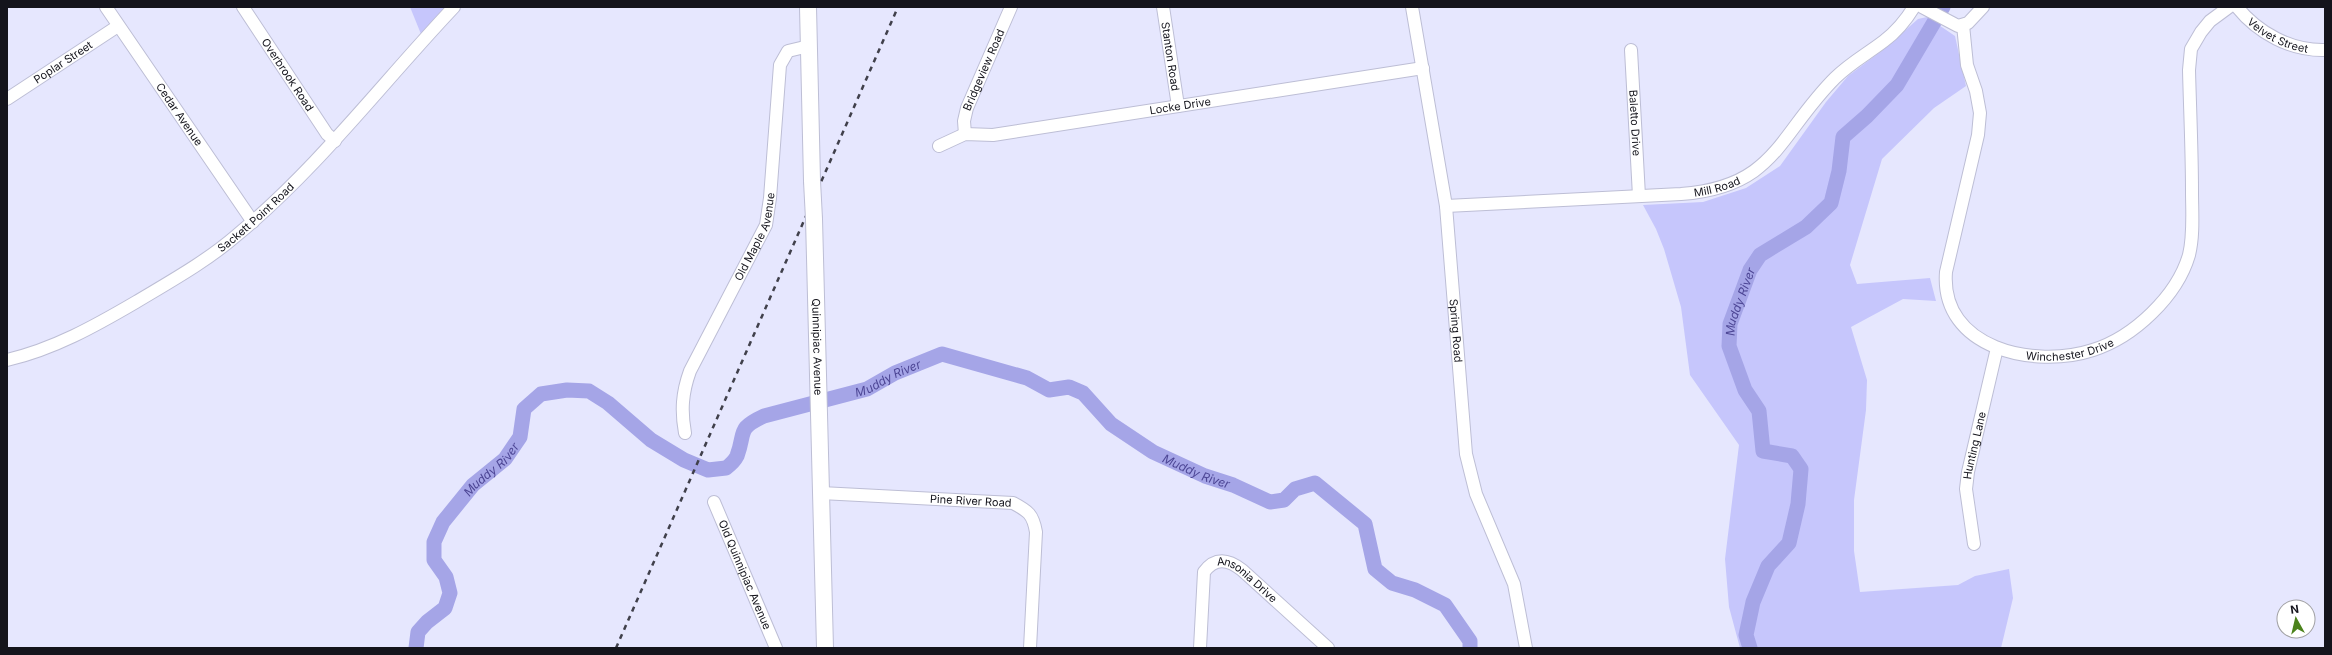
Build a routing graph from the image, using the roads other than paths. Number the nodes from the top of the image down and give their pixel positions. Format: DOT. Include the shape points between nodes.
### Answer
graph roads {
  1 [pos="106,7"];
  2 [pos="243,7"];
  3 [pos="454,7"];
  4 [pos="808,7"];
  5 [pos="1011,7"];
  6 [pos="1163,7"];
  7 [pos="1412,7"];
  8 [pos="1914,7"];
  9 [pos="1983,7"];
  10 [pos="2229,7"];
  11 [pos="2237,7"];
  12 [pos="1926,10"];
  13 [pos="1963,25"];
  14 [pos="118,26"];
  15 [pos="809,46"];
  16 [pos="1631,50"];
  17 [pos="2325,50"];
  18 [pos="1423,68"];
  19 [pos="7,99"];
  20 [pos="1178,106"];
  21 [pos="965,134"];
  22 [pos="335,141"];
  23 [pos="939,146"];
  24 [pos="1639,196"];
  25 [pos="1446,206"];
  26 [pos="253,222"];
  27 [pos="1997,348"];
  28 [pos="7,360"];
  29 [pos="686,433"];
  30 [pos="821,493"];
  31 [pos="714,502"];
  32 [pos="1974,544"];
  33 [pos="776,648"];
  34 [pos="825,648"];
  35 [pos="1030,648"];
  36 [pos="1200,648"];
  37 [pos="1328,648"];
  38 [pos="1526,648"];
  1 -- 14 [label="street, Cedar Avenue"];
  2 -- 22 [label="street, Overbrook Road" via="327,134"];
  3 -- 22 [label="street, Sackett Point Road"];
  4 -- 15 [label="main road, Quinnipiac Avenue"];
  5 -- 21 [label="street, Bridgeview Road" via="967,108"];
  6 -- 20 [label="street, Stanton Road"];
  7 -- 18 [label="street, Spring Road"];
  8 -- 24 [label="street, Mill Road" via="1896,31 1834,78 1772,156 1759,168 1729,186 1710,191"];
  9 -- 13 [label="street"];
  10 -- 27 [label="street, Winchester Drive" via="2210,21 2191,49 2189,70 2192,222 2189,255 2176,282 2160,305 2137,326 2093,350 2069,355 2048,355 2025,354"];
  11 -- 17 [label="street, Velvet Street" via="2252,22 2279,40"];
  12 -- 13 [label="street" via="1958,26"];
  13 -- 27 [label="street, Winchester Drive" via="1967,65 1980,113 1978,135 1946,272 1945,288 1957,320 1968,333"];
  14 -- 19 [label="street, Poplar Street"];
  14 -- 26 [label="street, Cedar Avenue"];
  15 -- 29 [label="street, Old Maple Avenue" via="788,51 780,65 766,225 690,371 685,384 682,408"];
  15 -- 30 [label="main road, Quinnipiac Avenue, bridge"];
  16 -- 24 [label="street, Baletto Drive"];
  18 -- 20 [label="street, Locke Drive"];
  18 -- 25 [label="street, Spring Road"];
  20 -- 21 [label="street, Locke Drive" via="993,135"];
  21 -- 23 [label="street, Locke Drive"];
  22 -- 26 [label="street, Sackett Point Road"];
  24 -- 25 [label="street, Mill Road"];
  25 -- 38 [label="street, Spring Road" via="1466,454 1476,494 1514,584"];
  26 -- 28 [label="street, Sackett Point Road" via="201,262 118,313 56,345"];
  27 -- 32 [label="street, Hunting Lane" via="1968,472 1966,496"];
  30 -- 34 [label="main road, Quinnipiac Avenue"];
  30 -- 35 [label="street, Pine River Road" via="1013,503 1026,510 1034,519 1036,532"];
  31 -- 33 [label="street, Old Quinnipiac Avenue"];
  36 -- 37 [label="street, Ansonia Drive" via="1204,572 1214,562 1225,561 1242,570"];
}
